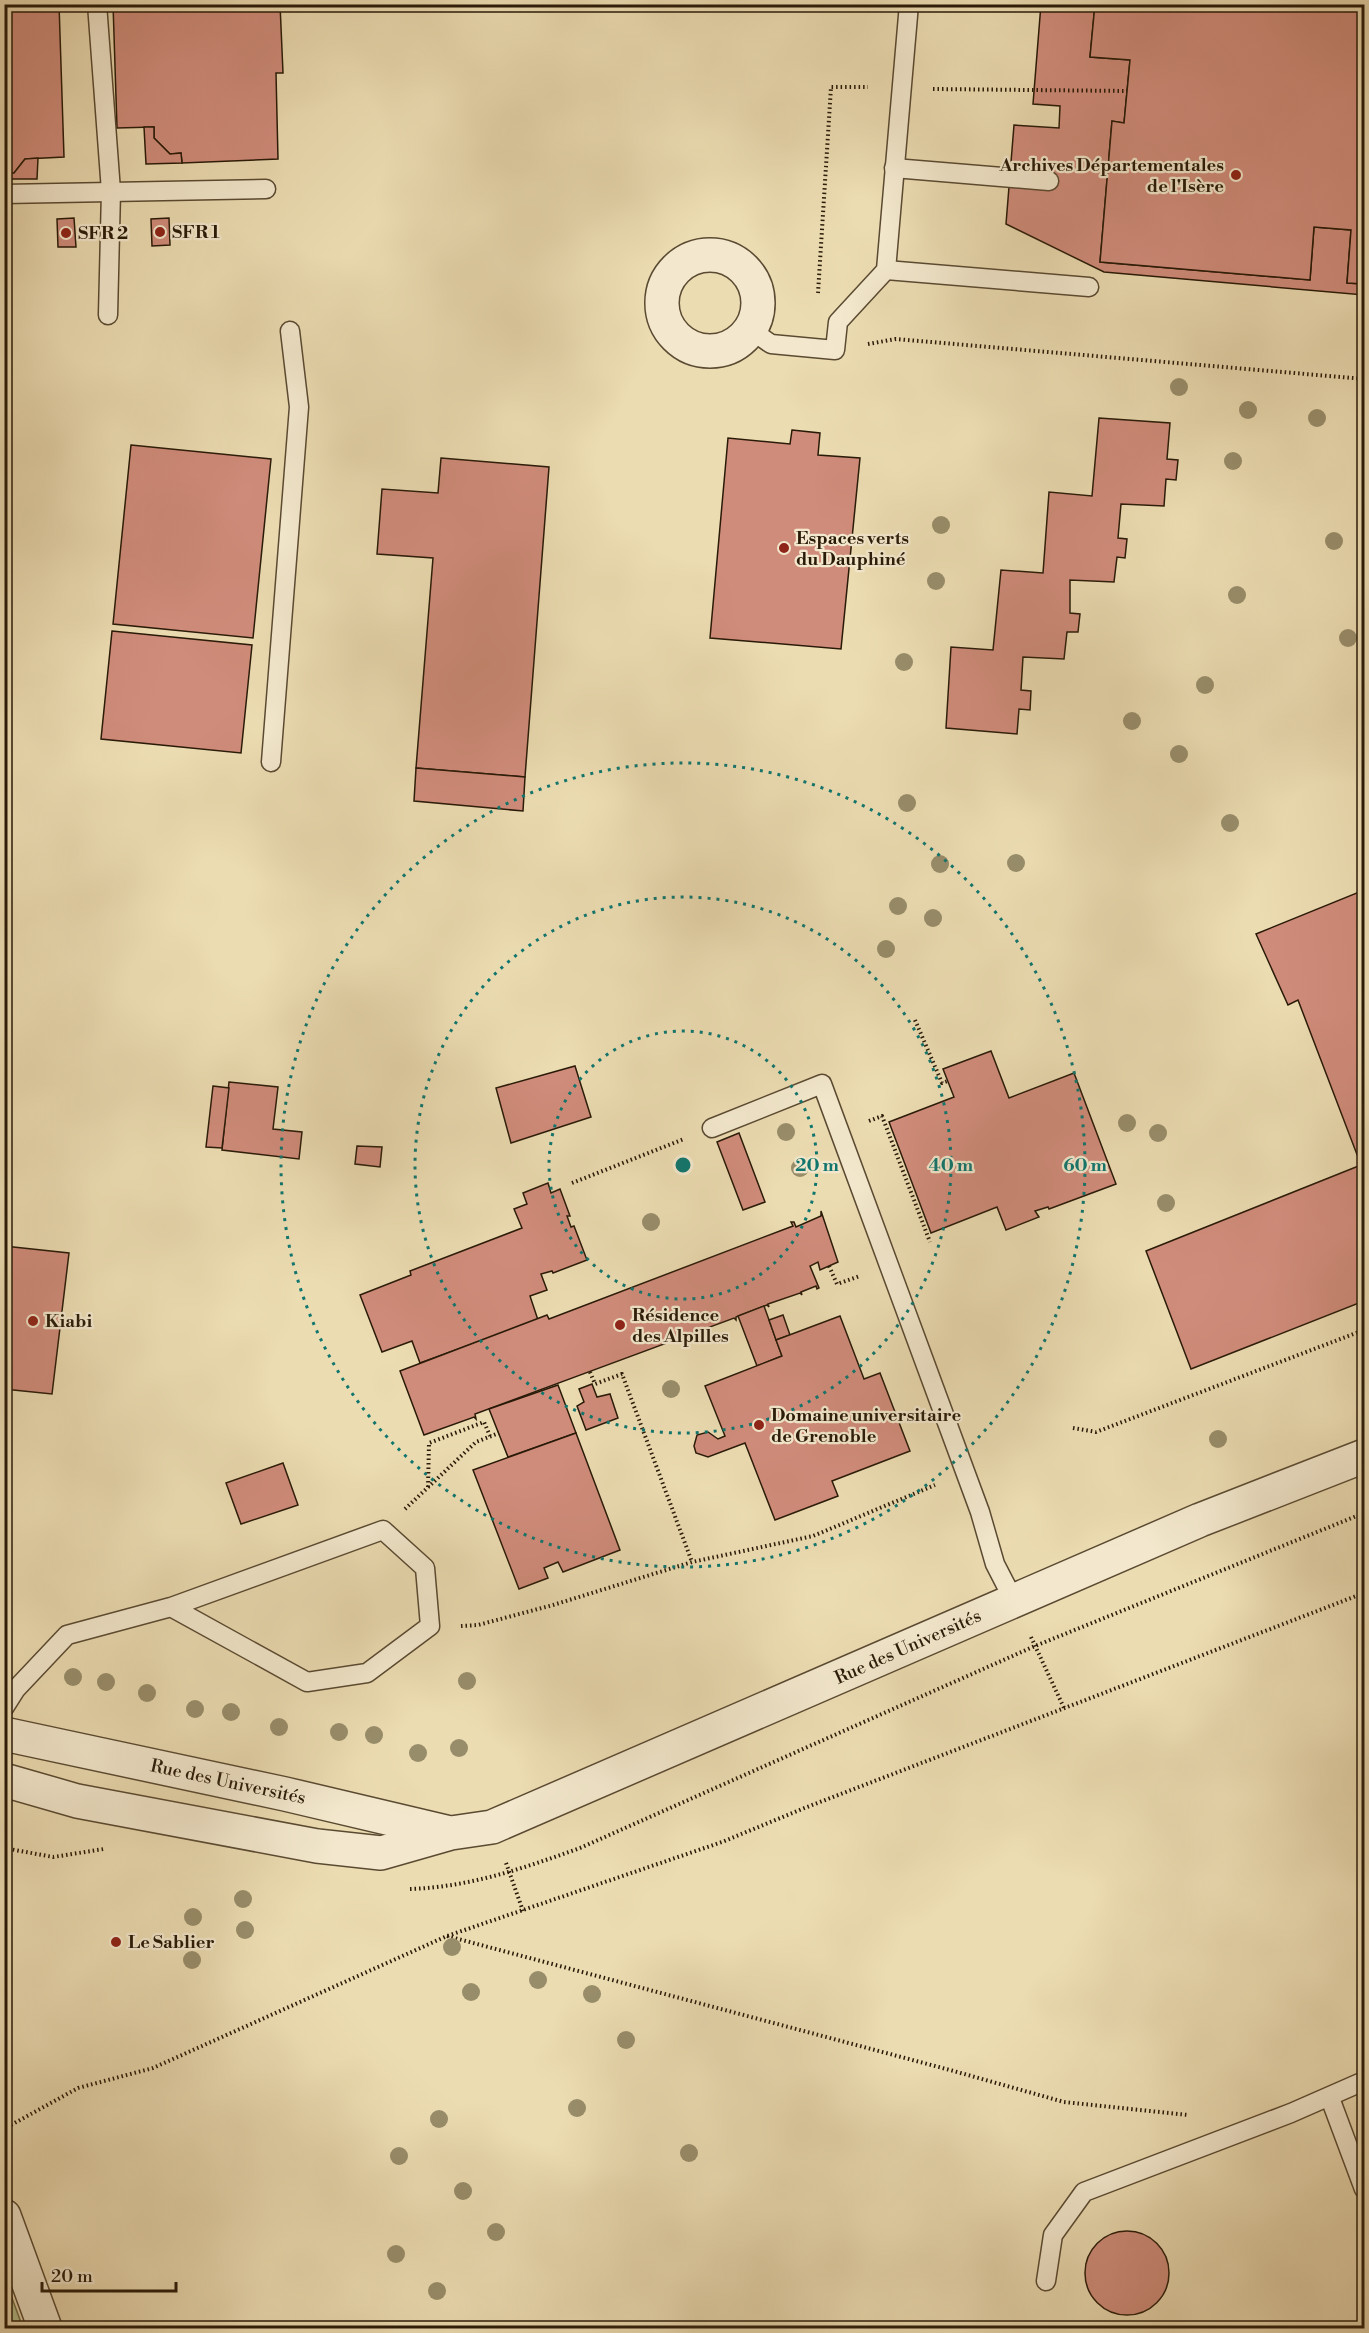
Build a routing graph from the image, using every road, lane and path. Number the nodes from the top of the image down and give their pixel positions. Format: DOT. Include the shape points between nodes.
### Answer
graph roads {
  1 [pos="97,4"];
  2 [pos="909,4"];
  3 [pos="894,168"];
  4 [pos="1049,181"];
  5 [pos="266,189"];
  6 [pos="111,190"];
  7 [pos="4,194"];
  8 [pos="886,270"];
  9 [pos="1089,287"];
  10 [pos="108,315"];
  11 [pos="751,330"];
  12 [pos="290,332"];
  13 [pos="835,350"];
  14 [pos="1365,380"];
  15 [pos="271,762"];
  16 [pos="915,1020"];
  17 [pos="948,1081"];
  18 [pos="712,1128"];
  19 [pos="839,1132"];
  20 [pos="572,1183"];
  21 [pos="930,1242"];
  22 [pos="1365,1330"];
  23 [pos="590,1372"];
  24 [pos="1073,1428"];
  25 [pos="499,1433"];
  26 [pos="489,1436"];
  27 [pos="1365,1456"];
  28 [pos="965,1473"];
  29 [pos="428,1487"];
  30 [pos="383,1530"];
  31 [pos="692,1562"];
  32 [pos="1365,1593"];
  33 [pos="1014,1600"];
  34 [pos="171,1607"];
  35 [pos="430,1626"];
  36 [pos="4,1708"];
  37 [pos="1064,1708"];
  38 [pos="4,1734"];
  39 [pos="4,1780"];
  40 [pos="451,1833"];
  41 [pos="447,1936"];
  42 [pos="1365,2081"];
  43 [pos="1330,2098"];
  44 [pos="1197,2115"];
  45 [pos="11,2125"];
  46 [pos="1365,2189"];
  47 [pos="8,2232"];
  48 [pos="1046,2281"];
  49 [pos="45,2328"];
  1 -- 6 [label="lane"];
  2 -- 3 [label="lane"];
  3 -- 4 [label="lane"];
  3 -- 8 [label="lane"];
  5 -- 6 [label="lane"];
  6 -- 7 [label="lane"];
  6 -- 10 [label="lane"];
  8 -- 9 [label="lane"];
  8 -- 13 [label="lane" via="838,322"];
  11 -- 13 [label="lane" via="771,344"];
  12 -- 15 [label="lane" via="299,407"];
  13 -- 14 [label="path" via="896,339"];
  16 -- 17 [label="path" via="942,1083"];
  18 -- 19 [label="lane" via="822,1084"];
  18 -- 20 [label="path"];
  19 -- 21 [label="path" via="882,1116"];
  19 -- 28 [label="lane"];
  22 -- 24 [label="path" via="1095,1432"];
  23 -- 31 [label="path" via="595,1384 622,1374"];
  25 -- 26 [label="path"];
  26 -- 29 [label="path" via="476,1442"];
  26 -- 29 [label="path" via="484,1422 429,1443"];
  27 -- 33 [label="street, Rue des Universités" via="1200,1520"];
  28 -- 31 [label="path" via="813,1536"];
  28 -- 33 [label="lane" via="995,1564"];
  29 -- 30 [label="path"];
  30 -- 34 [label="lane"];
  30 -- 35 [label="lane" via="425,1568"];
  31 -- 35 [label="path" via="478,1626"];
  32 -- 37 [label="path"];
  33 -- 37 [label="path"];
  33 -- 40 [label="street, Rue des Universités" via="492,1827"];
  34 -- 35 [label="lane" via="307,1682 367,1673"];
  34 -- 36 [label="lane" via="67,1635 16,1689"];
  37 -- 41 [label="path" via="722,1842"];
  38 -- 40 [label="street, Rue des Universités"];
  39 -- 40 [label="street, Rue des Universités" via="77,1801 317,1846 381,1853"];
  41 -- 44 [label="path" via="1064,2102"];
  41 -- 45 [label="path" via="153,2068 78,2088"];
  42 -- 43 [label="lane"];
  43 -- 46 [label="lane"];
  43 -- 48 [label="lane" via="1083,2192 1053,2235"];
  47 -- 49 [label="street"];
}
